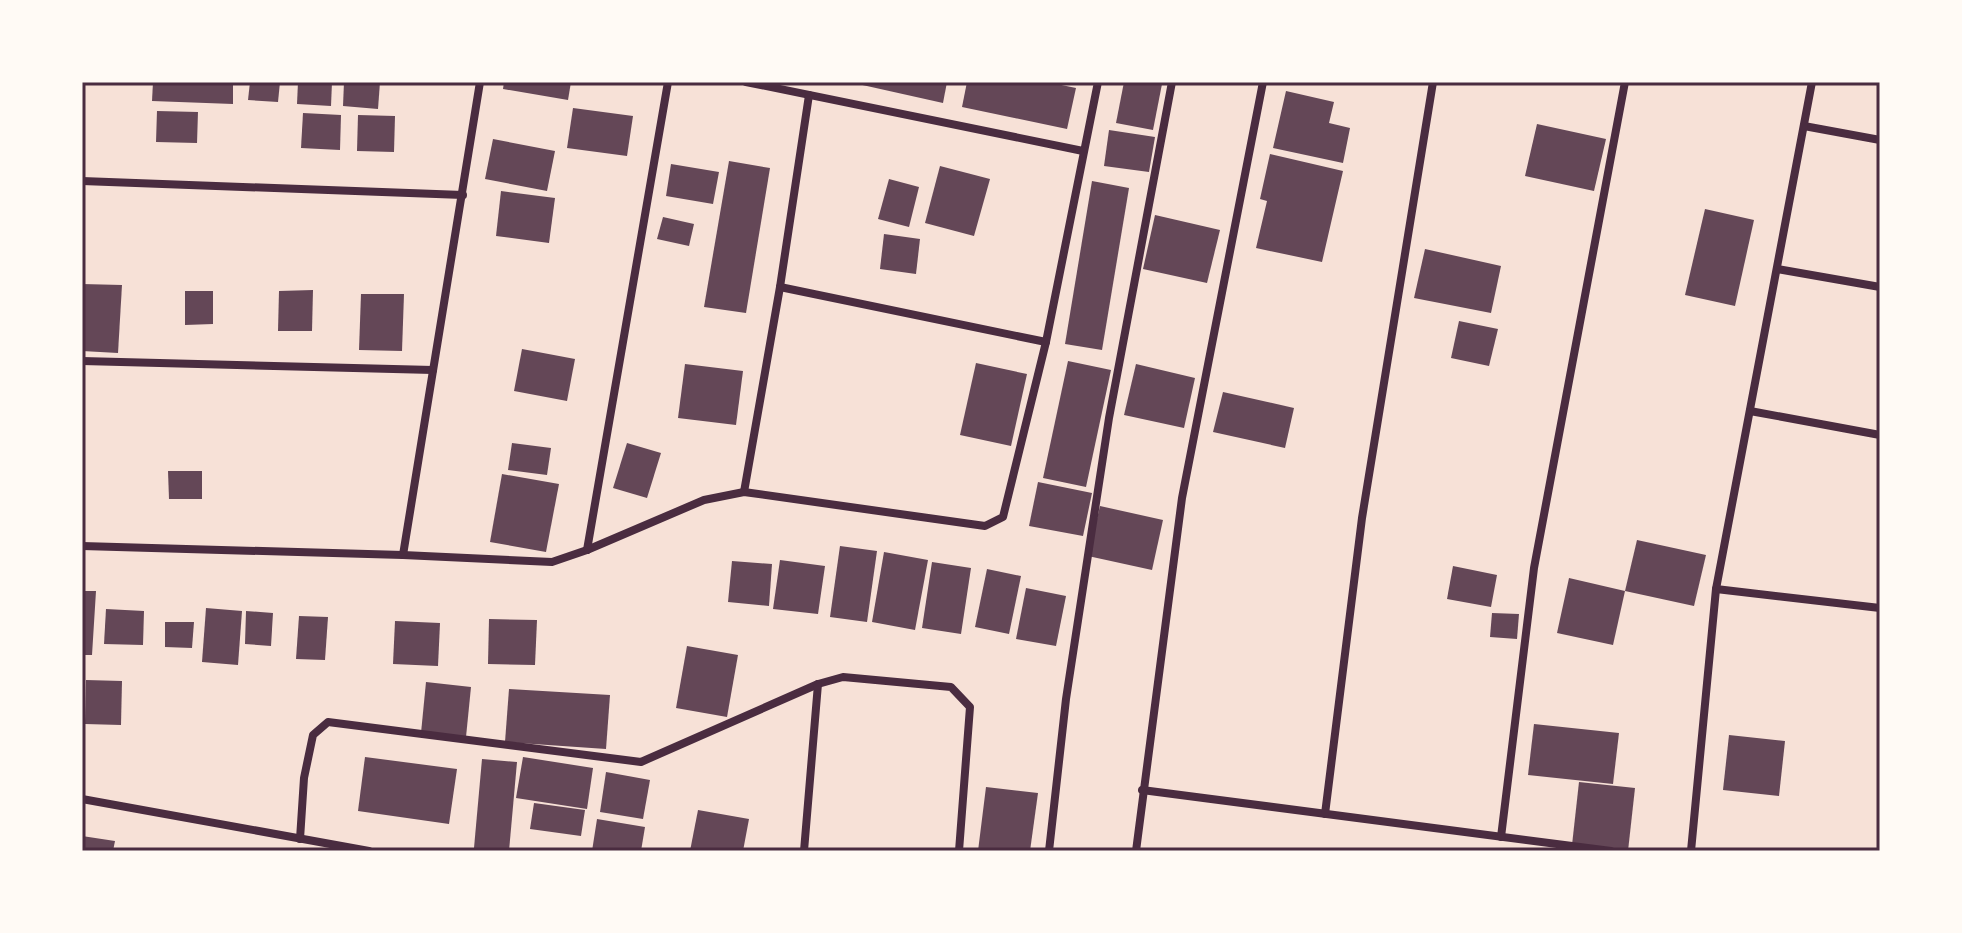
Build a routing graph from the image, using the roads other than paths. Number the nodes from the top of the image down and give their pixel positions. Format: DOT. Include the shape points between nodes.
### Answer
graph roads {
  1 [pos="480,82"];
  2 [pos="668,82"];
  3 [pos="746,82"];
  4 [pos="1098,82"];
  5 [pos="1172,82"];
  6 [pos="1263,82"];
  7 [pos="1433,82"];
  8 [pos="1625,82"];
  9 [pos="1812,82"];
  10 [pos="809,95"];
  11 [pos="1804,126"];
  12 [pos="1880,140"];
  13 [pos="1083,151"];
  14 [pos="82,181"];
  15 [pos="463,195"];
  16 [pos="1777,269"];
  17 [pos="780,287"];
  18 [pos="1880,287"];
  19 [pos="1046,342"];
  20 [pos="82,361"];
  21 [pos="433,370"];
  22 [pos="1750,411"];
  23 [pos="1880,435"];
  24 [pos="744,492"];
  25 [pos="82,546"];
  26 [pos="587,550"];
  27 [pos="403,555"];
  28 [pos="1716,589"];
  29 [pos="1880,608"];
  30 [pos="818,684"];
  31 [pos="1142,790"];
  32 [pos="82,799"];
  33 [pos="1325,814"];
  34 [pos="1501,837"];
  35 [pos="300,839"];
  36 [pos="369,851"];
  37 [pos="804,851"];
  38 [pos="959,851"];
  39 [pos="1049,851"];
  40 [pos="1136,851"];
  41 [pos="1611,851"];
  42 [pos="1691,851"];
  1 -- 15 [label="street"];
  2 -- 26 [label="street"];
  3 -- 10 [label="street"];
  4 -- 13 [label="street"];
  5 -- 39 [label="street" via="1109,418 1066,699"];
  6 -- 31 [label="street" via="1182,498"];
  7 -- 33 [label="street" via="1362,518"];
  8 -- 34 [label="street" via="1534,568"];
  9 -- 11 [label="street"];
  10 -- 13 [label="street"];
  10 -- 17 [label="street"];
  11 -- 12 [label="street"];
  11 -- 16 [label="street"];
  13 -- 19 [label="street"];
  14 -- 15 [label="street"];
  15 -- 21 [label="street"];
  16 -- 18 [label="street"];
  16 -- 22 [label="street"];
  17 -- 19 [label="street"];
  17 -- 24 [label="street"];
  19 -- 24 [label="street" via="1003,517 985,526"];
  20 -- 21 [label="street"];
  21 -- 27 [label="street"];
  22 -- 23 [label="street"];
  22 -- 28 [label="street"];
  24 -- 26 [label="street" via="704,500"];
  25 -- 27 [label="street"];
  26 -- 27 [label="street" via="552,562"];
  28 -- 29 [label="street"];
  28 -- 42 [label="street"];
  30 -- 35 [label="street" via="641,762 328,722 313,735"];
  30 -- 37 [label="street"];
  30 -- 38 [label="street" via="843,677 951,687 970,707"];
  31 -- 33 [label="street"];
  31 -- 40 [label="street"];
  32 -- 35 [label="street"];
  33 -- 34 [label="street"];
  34 -- 41 [label="street"];
  35 -- 36 [label="street"];
}
